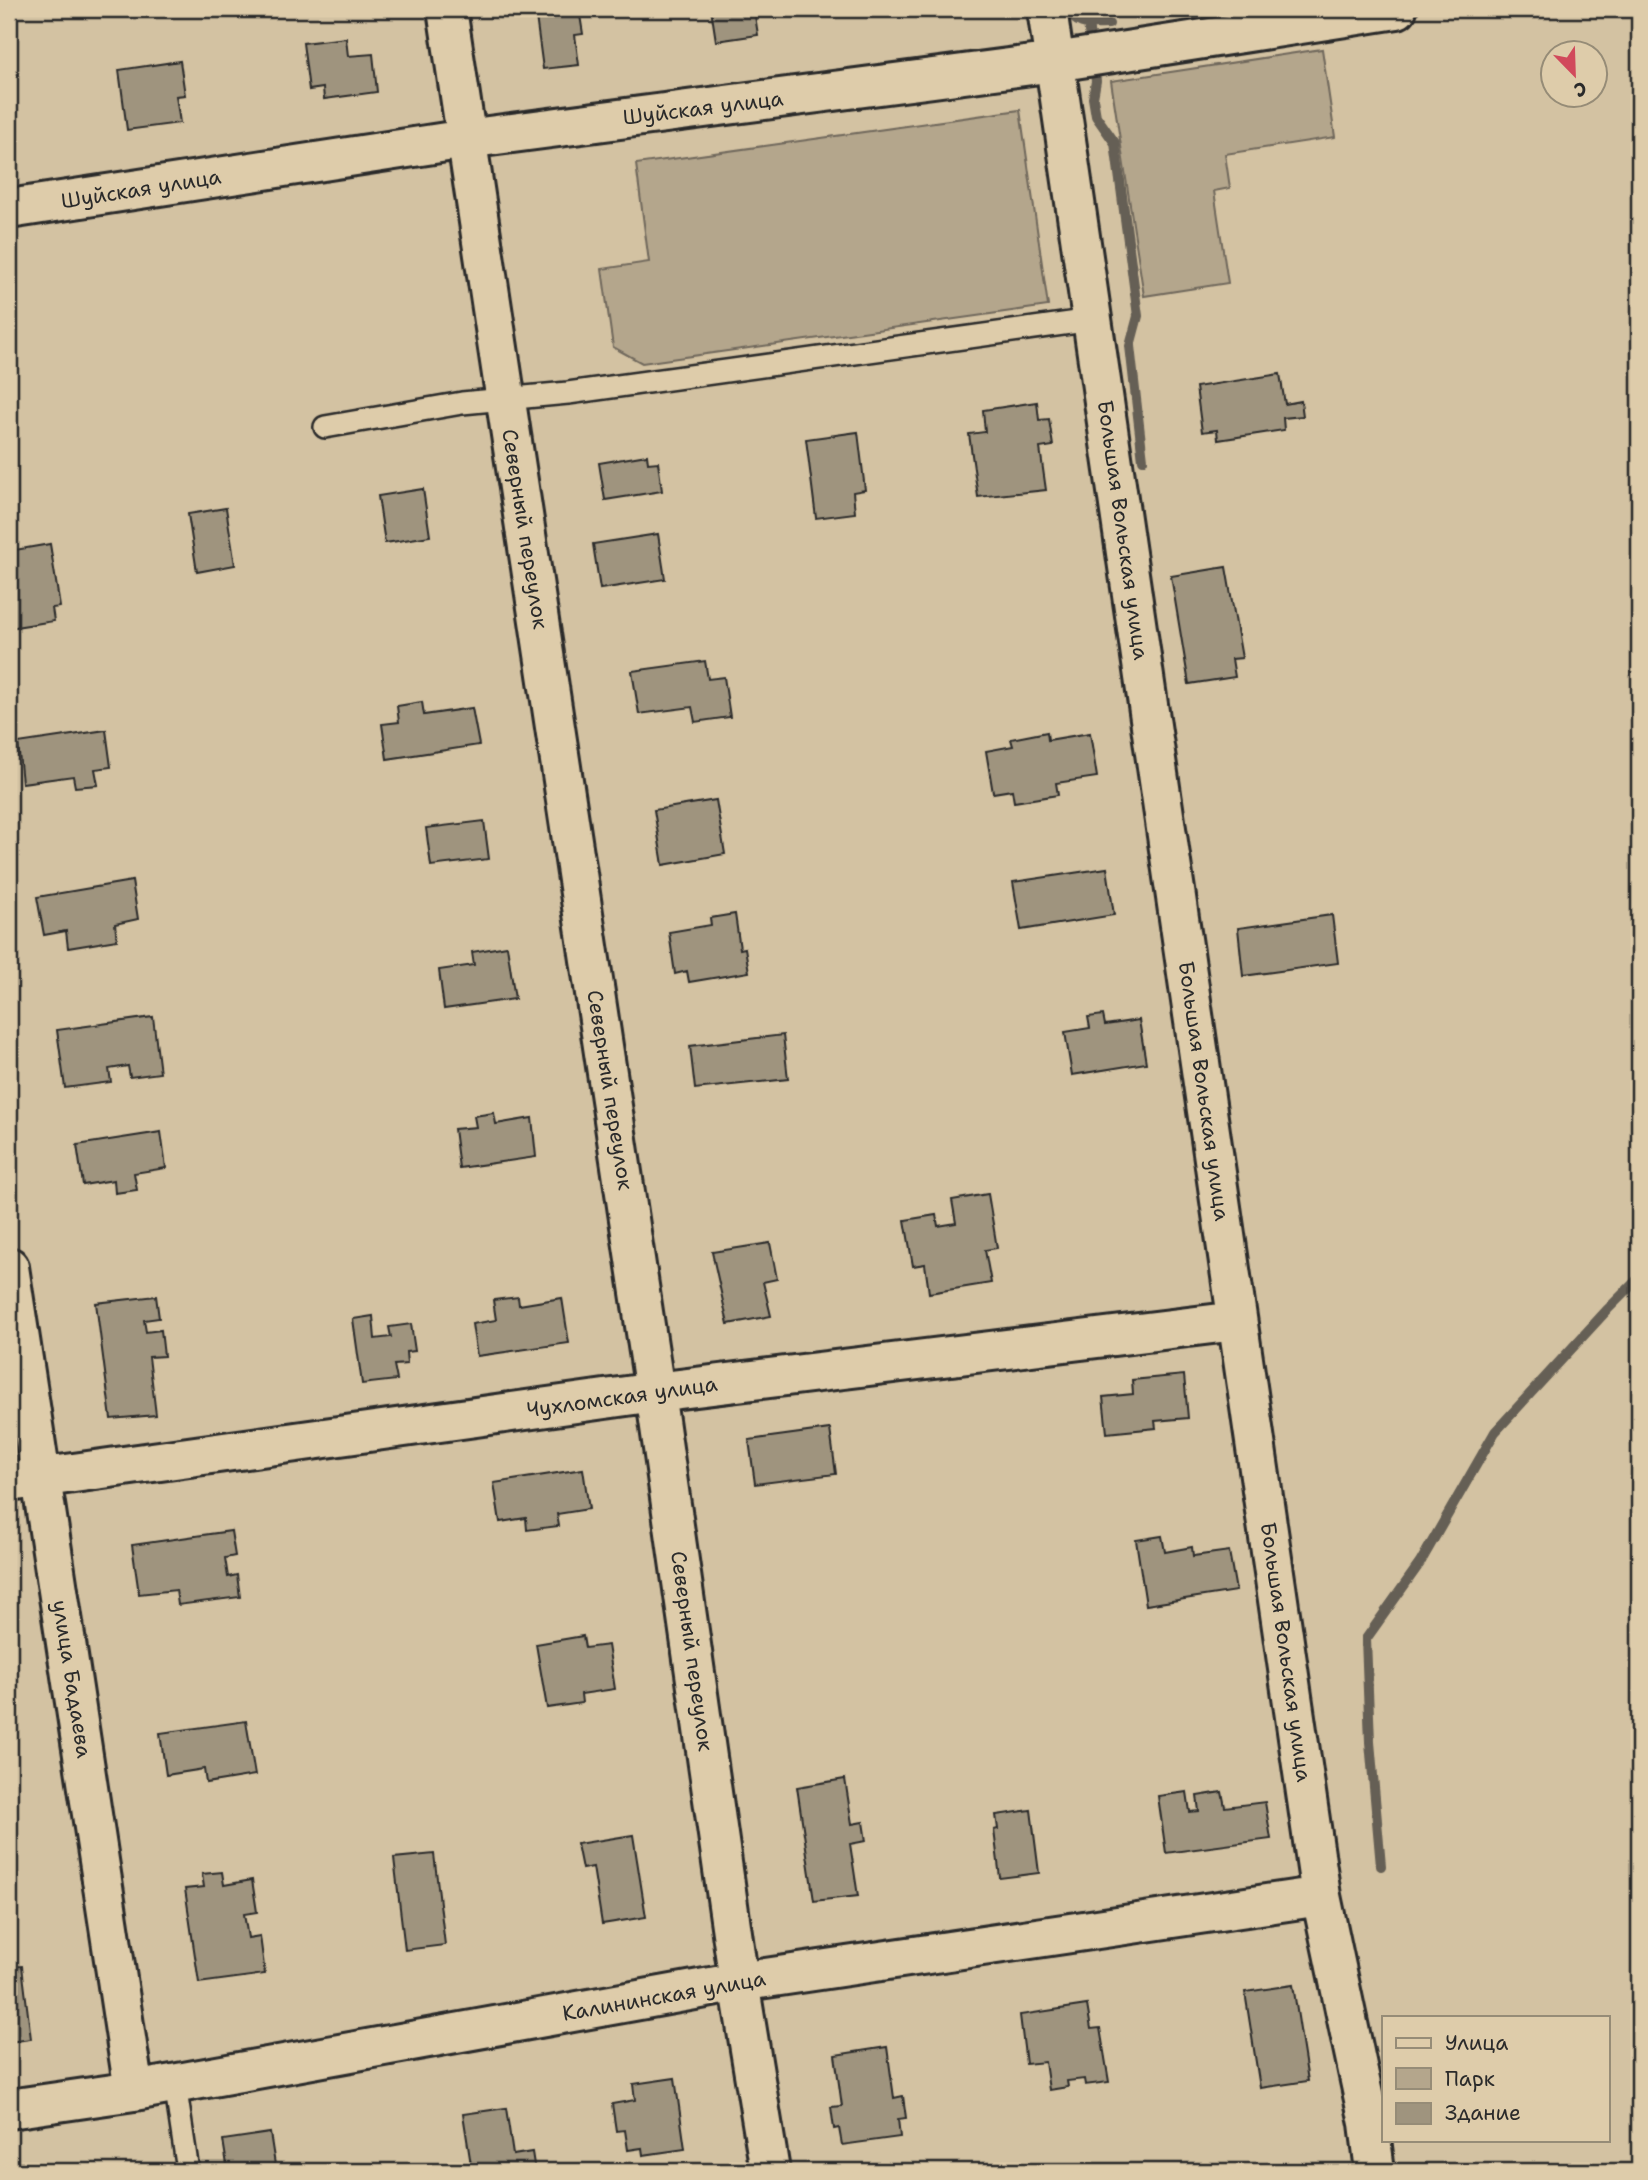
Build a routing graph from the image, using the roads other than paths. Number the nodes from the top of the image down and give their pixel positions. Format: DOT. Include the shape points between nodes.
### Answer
graph roads {
  1 [pos="447,9"];
  2 [pos="1047,9"];
  3 [pos="1397,9"];
  4 [pos="1055,62"];
  5 [pos="466,139"];
  6 [pos="9,209"];
  7 [pos="1092,320"];
  8 [pos="505,398"];
  9 [pos="325,427"];
  10 [pos="9,1267"];
  11 [pos="1237,1321"];
  12 [pos="655,1392"];
  13 [pos="25,1480"];
  14 [pos="1321,1896"];
  15 [pos="739,1982"];
  16 [pos="175,2084"];
  17 [pos="134,2091"];
  18 [pos="9,2109"];
  19 [pos="188,2171"];
  20 [pos="770,2171"];
  21 [pos="1375,2171"];
  1 -- 5 [label="street, Северный переулок"];
  2 -- 4 [label="street, Большая Вольская улица"];
  3 -- 4 [label="street, Шуйская улица"];
  4 -- 5 [label="street, Шуйская улица"];
  4 -- 7 [label="street, Большая Вольская улица"];
  5 -- 6 [label="street, Шуйская улица"];
  5 -- 8 [label="street, Северный переулок"];
  7 -- 8 [label="lane"];
  7 -- 11 [label="street, Большая Вольская улица"];
  8 -- 9 [label="lane"];
  8 -- 12 [label="street, Северный переулок"];
  10 -- 13 [label="street, улица Бадаева"];
  11 -- 12 [label="street, Чухломская улица"];
  11 -- 14 [label="street, Большая Вольская улица"];
  12 -- 13 [label="street, Чухломская улица"];
  12 -- 15 [label="street, Северный переулок"];
  13 -- 17 [label="street, улица Бадаева"];
  14 -- 15 [label="street, Калининская улица"];
  14 -- 21 [label="street, Большая Вольская улица"];
  15 -- 16 [label="street, Калининская улица"];
  15 -- 20 [label="street, Северный переулок"];
  16 -- 17 [label="street, Калининская улица"];
  16 -- 19 [label="lane"];
  17 -- 18 [label="street, Калининская улица"];
}
